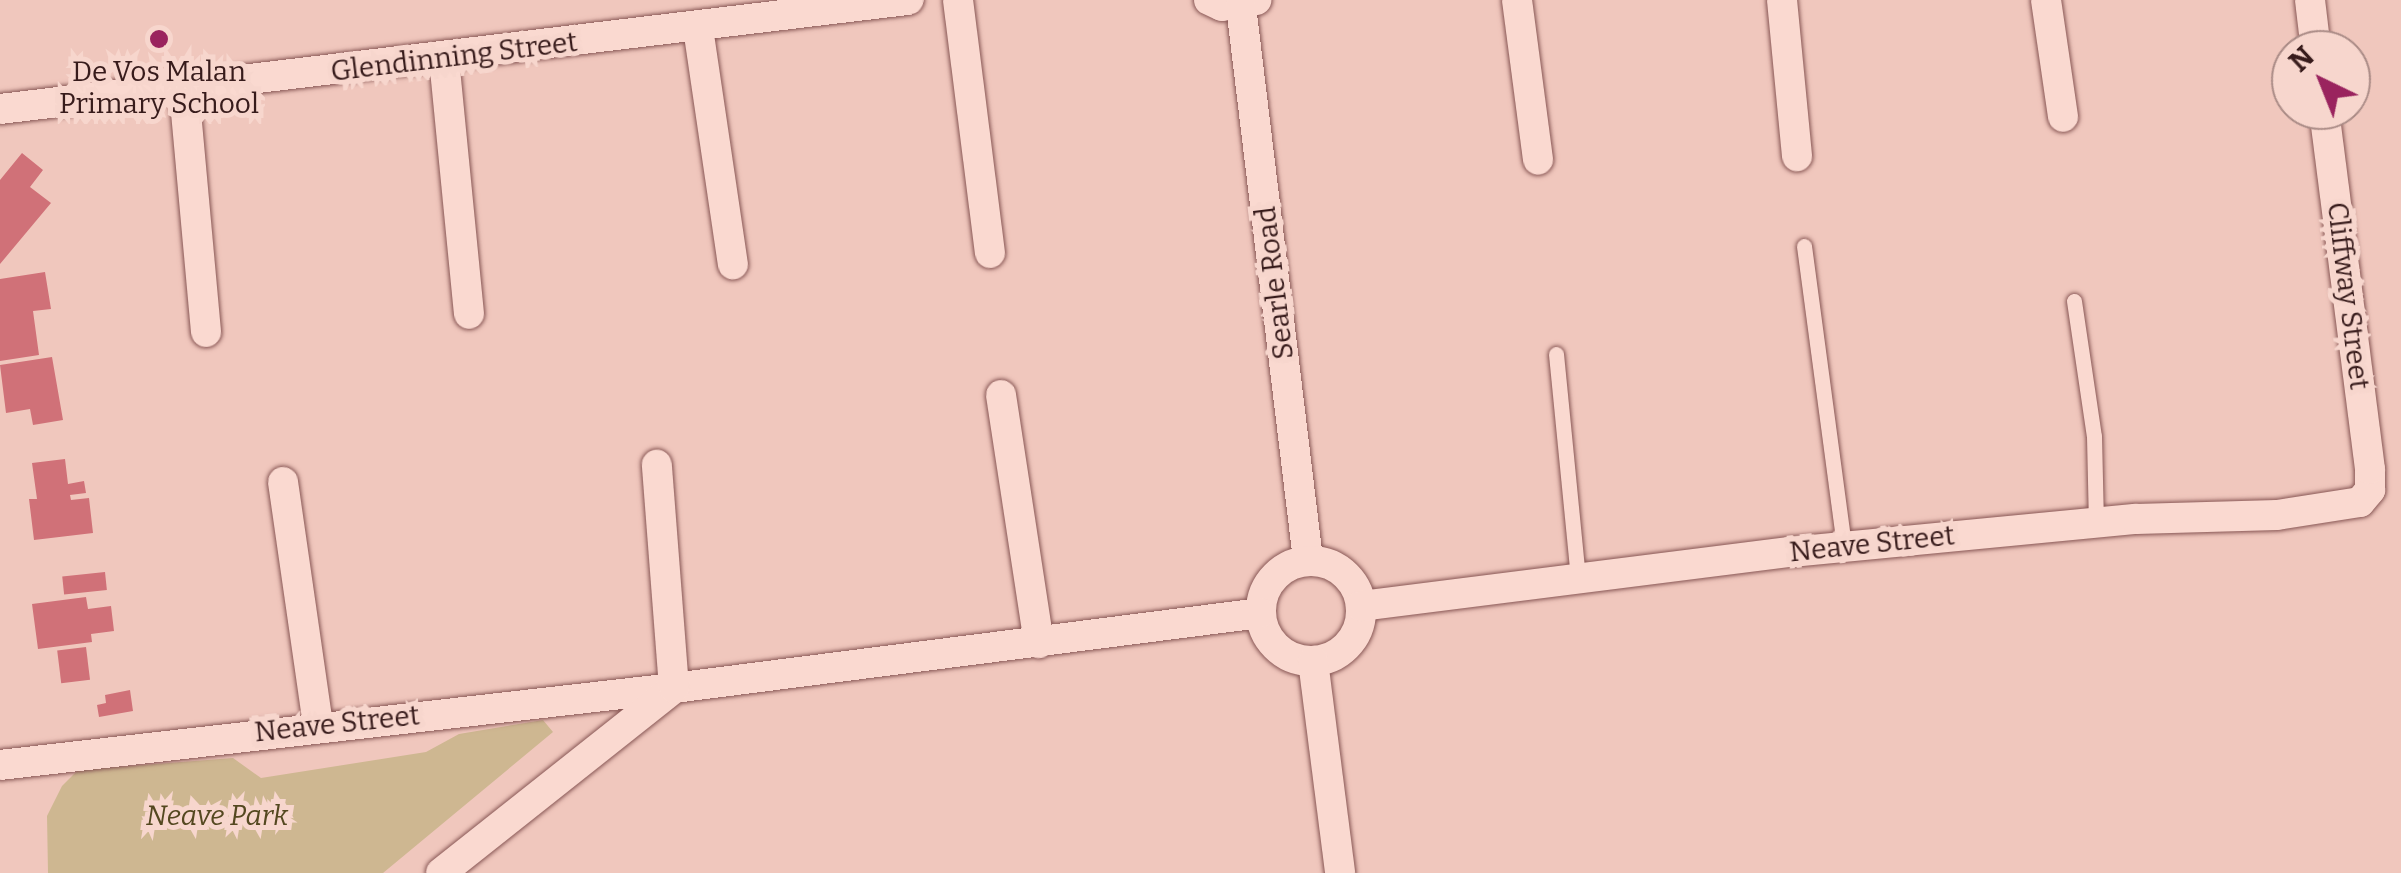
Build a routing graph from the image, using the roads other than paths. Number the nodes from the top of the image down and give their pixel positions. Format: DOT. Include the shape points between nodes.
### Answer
graph roads {
  1 [pos="908,0"];
  2 [pos="958,0"];
  3 [pos="1210,0"];
  4 [pos="1516,0"];
  5 [pos="1782,0"];
  6 [pos="2046,0"];
  7 [pos="2310,0"];
  8 [pos="1249,3"];
  9 [pos="698,28"];
  10 [pos="2314,30"];
  11 [pos="444,59"];
  12 [pos="184,90"];
  13 [pos="0,109"];
  14 [pos="2062,118"];
  15 [pos="2327,130"];
  16 [pos="1796,156"];
  17 [pos="1538,160"];
  18 [pos="1804,246"];
  19 [pos="990,253"];
  20 [pos="733,264"];
  21 [pos="2074,301"];
  22 [pos="469,314"];
  23 [pos="206,332"];
  24 [pos="1556,354"];
  25 [pos="1001,395"];
  26 [pos="658,465"];
  27 [pos="283,482"];
  28 [pos="2371,482"];
  29 [pos="2096,523"];
  30 [pos="1844,546"];
  31 [pos="1308,560"];
  32 [pos="1578,578"];
  33 [pos="1361,606"];
  34 [pos="1260,613"];
  35 [pos="1039,642"];
  36 [pos="1313,661"];
  37 [pos="674,688"];
  38 [pos="318,726"];
  39 [pos="0,765"];
  40 [pos="441,873"];
  41 [pos="1340,873"];
  1 -- 9 [label="street, Glendinning Street"];
  2 -- 19 [label="street"];
  3 -- 8 [label="street"];
  4 -- 17 [label="street"];
  5 -- 16 [label="street"];
  6 -- 14 [label="street"];
  7 -- 10 [label="street"];
  8 -- 31 [label="street, Searle Road"];
  9 -- 11 [label="street, Glendinning Street"];
  9 -- 20 [label="street"];
  11 -- 12 [label="street, Glendinning Street"];
  11 -- 22 [label="street"];
  12 -- 13 [label="street, Glendinning Street"];
  12 -- 23 [label="street"];
  15 -- 28 [label="street, Cliffway Street"];
  18 -- 30 [label="lane"];
  21 -- 29 [label="lane" via="2094,436"];
  24 -- 32 [label="lane"];
  25 -- 35 [label="street"];
  26 -- 37 [label="street"];
  27 -- 38 [label="street"];
  28 -- 29 [label="street, Neave Street" via="2366,496 2352,505"];
  29 -- 30 [label="street, Neave Street"];
  30 -- 32 [label="street, Neave Street"];
  31 -- 33 [label="street" via="1344,572"];
  31 -- 34 [label="street" via="1268,583"];
  32 -- 33 [label="street, Neave Street"];
  33 -- 36 [label="street" via="1354,637"];
  34 -- 35 [label="street, Neave Street"];
  34 -- 36 [label="street" via="1283,653"];
  35 -- 37 [label="street, Neave Street"];
  36 -- 41 [label="street"];
  37 -- 38 [label="street, Neave Street"];
  37 -- 40 [label="street"];
  38 -- 39 [label="street, Neave Street"];
}
